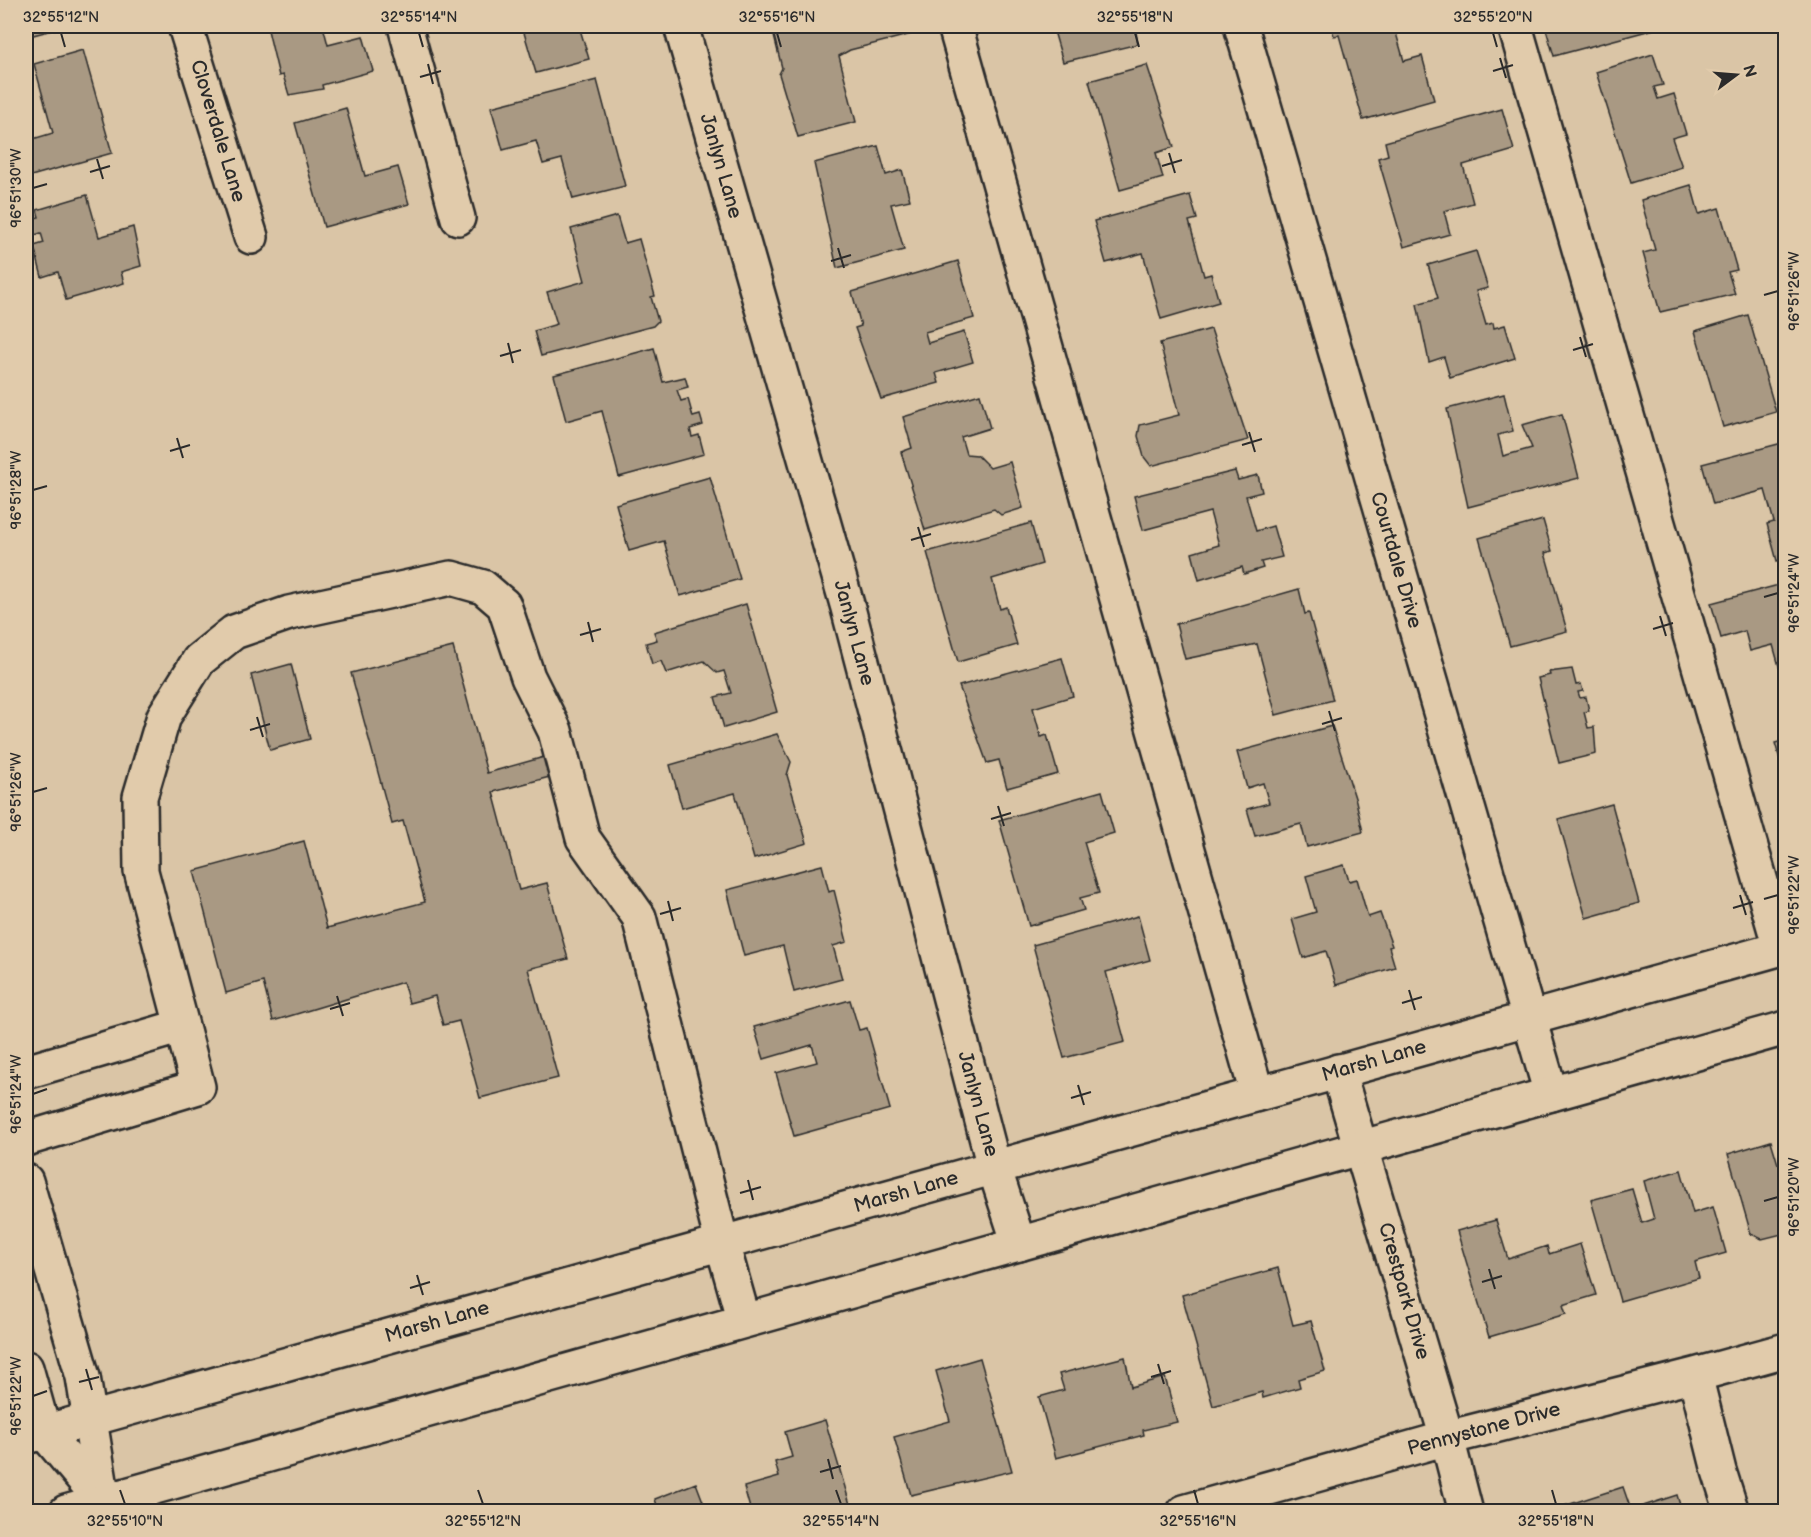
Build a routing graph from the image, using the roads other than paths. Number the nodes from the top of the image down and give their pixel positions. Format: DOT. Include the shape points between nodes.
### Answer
graph roads {
  1 [pos="186,26"];
  2 [pos="405,26"];
  3 [pos="681,26"];
  4 [pos="955,26"];
  5 [pos="1241,26"];
  6 [pos="1515,26"];
  7 [pos="458,218"];
  8 [pos="251,237"];
  9 [pos="1784,954"];
  10 [pos="1528,1018"];
  11 [pos="182,1026"];
  12 [pos="1785,1028"];
  13 [pos="1338,1071"];
  14 [pos="26,1072"];
  15 [pos="1257,1094"];
  16 [pos="1551,1094"];
  17 [pos="26,1139"];
  18 [pos="1362,1147"];
  19 [pos="994,1167"];
  20 [pos="26,1181"];
  21 [pos="722,1243"];
  22 [pos="1019,1244"];
  23 [pos="744,1321"];
  24 [pos="1785,1350"];
  25 [pos="26,1368"];
  26 [pos="1695,1375"];
  27 [pos="89,1419"];
  28 [pos="35,1434"];
  29 [pos="1447,1438"];
  30 [pos="104,1506"];
  31 [pos="1202,1509"];
  32 [pos="66,1512"];
  33 [pos="1466,1512"];
  34 [pos="1732,1512"];
  1 -- 8 [label="street, Cloverdale Lane"];
  2 -- 7 [label="street"];
  3 -- 19 [label="street, Janlyn Lane" via="848,608"];
  4 -- 15 [label="street"];
  5 -- 10 [label="street, Courtdale Drive"];
  6 -- 9 [label="street"];
  9 -- 10 [label="street, Marsh Lane"];
  10 -- 13 [label="street, Marsh Lane"];
  10 -- 16 [label="street, Courtdale Drive"];
  11 -- 14 [label="street"];
  11 -- 17 [label="street" via="198,1087"];
  11 -- 21 [label="street" via="141,871 140,797 164,716 200,660 234,632 289,613 451,578 483,587 504,605 528,677 555,731 583,838 639,917"];
  12 -- 16 [label="street"];
  13 -- 15 [label="street, Marsh Lane"];
  13 -- 18 [label="street, Crestpark Drive"];
  15 -- 19 [label="street, Marsh Lane"];
  16 -- 18 [label="street"];
  18 -- 22 [label="street"];
  18 -- 29 [label="street, Crestpark Drive"];
  19 -- 21 [label="street, Marsh Lane"];
  19 -- 22 [label="street, Janlyn Lane"];
  20 -- 27 [label="street" via="83,1377"];
  21 -- 23 [label="street"];
  21 -- 27 [label="street, Marsh Lane"];
  22 -- 23 [label="street"];
  23 -- 30 [label="street"];
  24 -- 26 [label="street, Pennystone Drive"];
  25 -- 28 [label="street"];
  26 -- 29 [label="street, Pennystone Drive"];
  26 -- 34 [label="street"];
  27 -- 28 [label="street, Marsh Lane"];
  27 -- 30 [label="street"];
  28 -- 30 [label="street"];
  29 -- 31 [label="street, Pennystone Drive"];
  29 -- 33 [label="street, Crestpark Drive"];
  30 -- 32 [label="street"];
}
